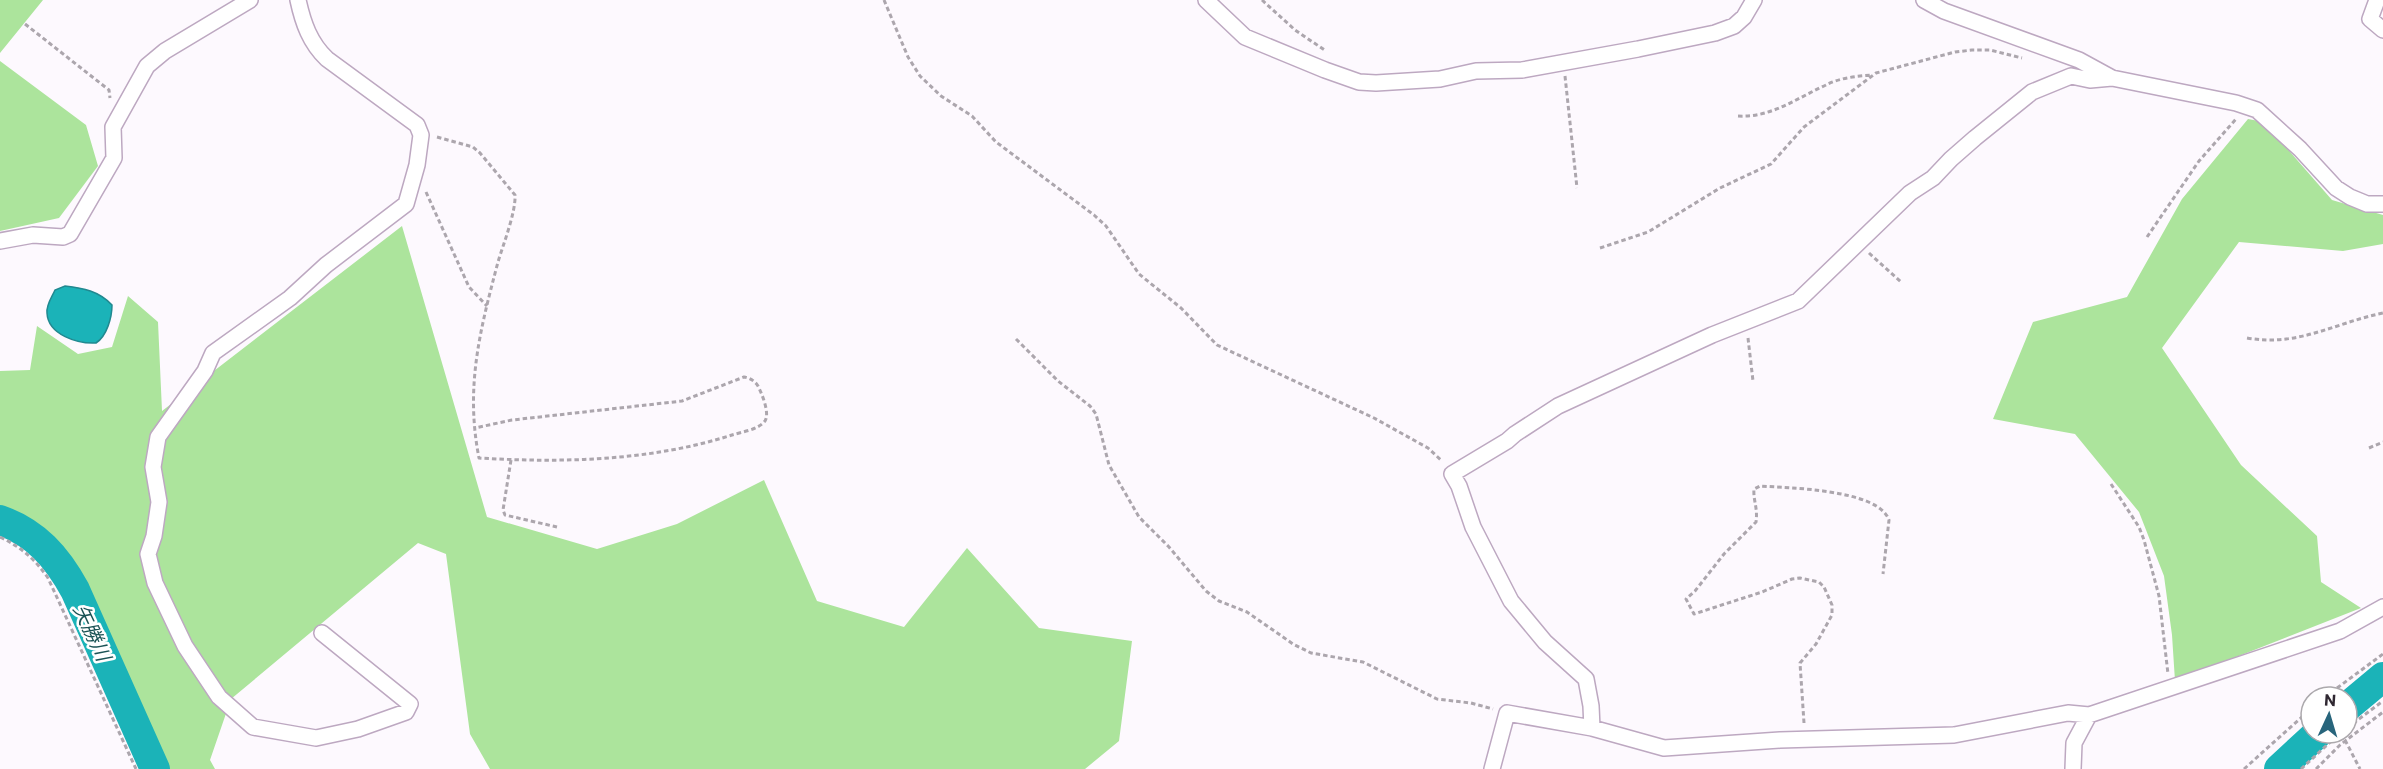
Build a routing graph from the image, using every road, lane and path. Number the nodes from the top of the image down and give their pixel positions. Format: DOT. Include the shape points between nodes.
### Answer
graph roads {
  1 [pos="250,0"];
  2 [pos="298,0"];
  3 [pos="884,0"];
  4 [pos="1206,0"];
  5 [pos="1262,0"];
  6 [pos="1754,0"];
  7 [pos="1924,0"];
  8 [pos="2377,0"];
  9 [pos="25,24"];
  10 [pos="2383,30"];
  11 [pos="1333,55"];
  12 [pos="2029,60"];
  13 [pos="1563,62"];
  14 [pos="1874,74"];
  15 [pos="2112,78"];
  16 [pos="110,103"];
  17 [pos="2243,105"];
  18 [pos="1738,116"];
  19 [pos="420,132"];
  20 [pos="1577,188"];
  21 [pos="426,192"];
  22 [pos="2383,204"];
  23 [pos="2147,237"];
  24 [pos="0,241"];
  25 [pos="1857,243"];
  26 [pos="1600,248"];
  27 [pos="1901,282"];
  28 [pos="487,306"];
  29 [pos="2383,313"];
  30 [pos="1747,321"];
  31 [pos="2247,338"];
  32 [pos="1016,339"];
  33 [pos="1753,381"];
  34 [pos="475,428"];
  35 [pos="2383,442"];
  36 [pos="2369,448"];
  37 [pos="511,460"];
  38 [pos="1452,474"];
  39 [pos="2110,484"];
  40 [pos="557,527"];
  41 [pos="0,537"];
  42 [pos="1883,574"];
  43 [pos="2383,607"];
  44 [pos="322,633"];
  45 [pos="2383,654"];
  46 [pos="2341,685"];
  47 [pos="2169,689"];
  48 [pos="2383,701"];
  49 [pos="2383,712"];
  50 [pos="1507,713"];
  51 [pos="2089,716"];
  52 [pos="2359,719"];
  53 [pos="2299,720"];
  54 [pos="1592,728"];
  55 [pos="2359,730"];
  56 [pos="1811,739"];
  57 [pos="2327,745"];
  58 [pos="2341,745"];
  59 [pos="2347,745"];
  60 [pos="136,769"];
  61 [pos="1492,769"];
  62 [pos="2073,769"];
  63 [pos="2244,769"];
  64 [pos="2301,769"];
  65 [pos="2316,769"];
  66 [pos="2360,769"];
  1 -- 24 [label="street" via="147,66 113,127 114,158 70,234"];
  2 -- 19 [label="street" via="305,29 316,49 417,125"];
  3 -- 38 [label="path" via="908,57 921,76 941,96 972,116 996,142 1106,226 1139,274 1181,308 1217,345 1374,418 1414,440 1441,460"];
  4 -- 13 [label="street" via="1245,37 1359,82 1440,79"];
  5 -- 11 [label="path" via="1295,30"];
  6 -- 13 [label="street" via="1734,26 1715,33"];
  7 -- 15 [label="street" via="2079,60"];
  8 -- 10 [label="street" via="2370,19"];
  9 -- 16 [label="path" via="109,90"];
  12 -- 14 [label="path" via="1990,50 1972,50"];
  13 -- 20 [label="path"];
  14 -- 18 [label="path" via="1828,83 1766,113"];
  14 -- 26 [label="path" via="1804,127 1771,164 1720,188 1648,232"];
  15 -- 17 [label="street"];
  15 -- 25 [label="street" via="2090,80 2071,76 2032,92 1951,159 1934,178 1910,193"];
  17 -- 22 [label="street" via="2270,119 2350,198"];
  17 -- 23 [label="path"];
  19 -- 28 [label="path" via="473,147 515,195"];
  19 -- 44 [label="street" via="417,165 406,204 290,298 213,353 205,371 158,437 155,448 153,467 159,502 148,554 155,583 185,646 219,697 253,728 316,738 358,729 406,712 410,704"];
  21 -- 28 [label="path" via="464,278"];
  25 -- 27 [label="path"];
  25 -- 30 [label="street" via="1798,301"];
  28 -- 34 [label="path" via="474,374"];
  29 -- 31 [label="path" via="2296,338"];
  30 -- 33 [label="path"];
  30 -- 38 [label="street" via="1558,406"];
  32 -- 50 [label="path" via="1090,406 1096,414 1109,465 1139,517 1219,601 1247,612 1311,653 1363,662 1437,699"];
  34 -- 37 [label="path" via="479,458"];
  34 -- 37 [label="path" via="682,400 744,377 757,383 767,416 755,428 673,451 574,461"];
  35 -- 36 [label="path"];
  37 -- 40 [label="path" via="505,515"];
  38 -- 54 [label="street" via="1473,527 1511,601 1545,642 1586,679"];
  39 -- 47 [label="path" via="2144,540 2159,596"];
  41 -- 60 [label="path" via="20,547 48,578"];
  42 -- 56 [label="path" via="1889,520 1882,510 1834,492 1760,486 1754,489 1756,522 1686,599 1694,614 1792,579 1810,579 1824,587 1832,615 1800,663 1804,727"];
  43 -- 47 [label="street" via="2340,631"];
  45 -- 46 [label="path"];
  47 -- 51 [label="street"];
  48 -- 52 [label="path"];
  49 -- 55 [label="path"];
  50 -- 54 [label="street"];
  50 -- 61 [label="street"];
  51 -- 56 [label="street" via="2068,713 1954,735"];
  51 -- 62 [label="street" via="2074,743"];
  53 -- 63 [label="path"];
  54 -- 56 [label="street" via="1664,748"];
  57 -- 64 [label="path"];
  58 -- 65 [label="path"];
  59 -- 66 [label="path"];
}
